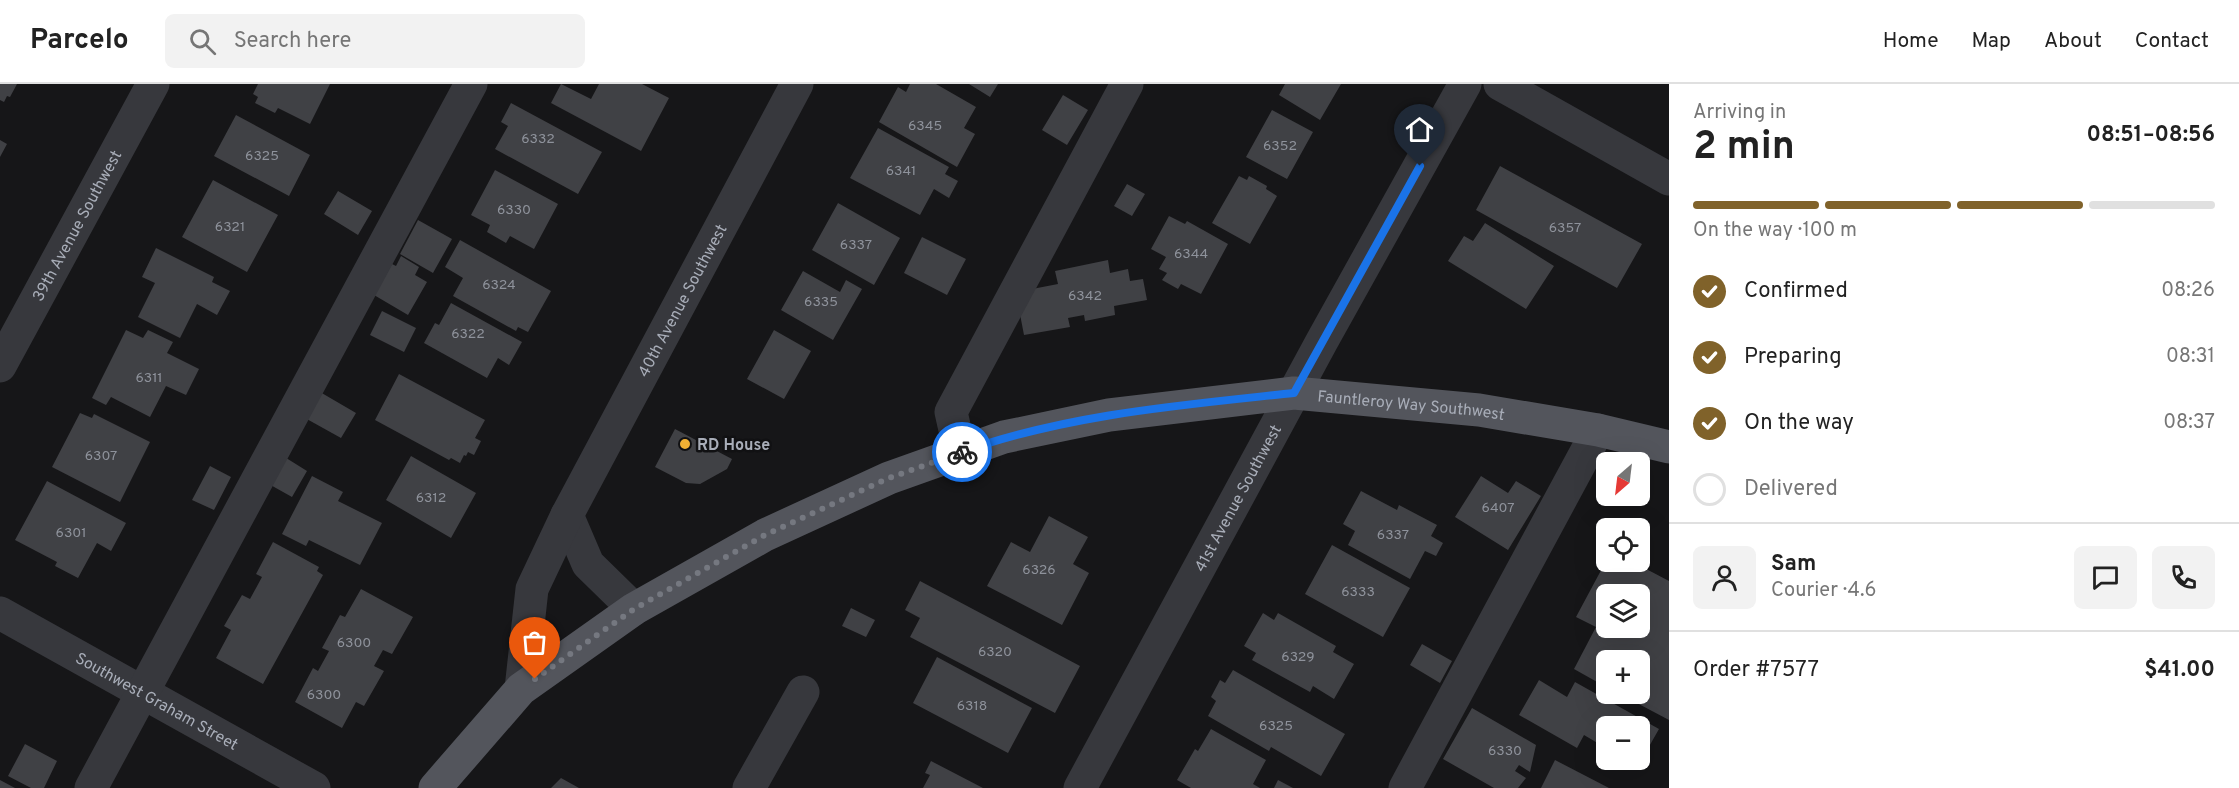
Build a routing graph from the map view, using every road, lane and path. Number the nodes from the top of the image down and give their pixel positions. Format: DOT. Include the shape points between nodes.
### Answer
graph roads {
  1 [pos="153,84"];
  2 [pos="471,84"];
  3 [pos="796,84"];
  4 [pos="1127,84"];
  5 [pos="1465,84"];
  6 [pos="1500,84"];
  7 [pos="1669,179"];
  8 [pos="0,366"];
  9 [pos="1294,393"];
  10 [pos="1598,430"];
  11 [pos="1669,447"];
  12 [pos="960,453"];
  13 [pos="567,515"];
  14 [pos="634,609"];
  15 [pos="0,613"];
  16 [pos="521,689"];
  17 [pos="803,692"];
  18 [pos="142,693"];
  19 [pos="90,788"];
  20 [pos="314,788"];
  21 [pos="435,788"];
  22 [pos="749,788"];
  23 [pos="1080,788"];
  24 [pos="1405,788"];
  1 -- 8 [label="street, 39th Avenue Southwest"];
  2 -- 18 [label="street"];
  3 -- 13 [label="street, 40th Avenue Southwest"];
  4 -- 12 [label="street" via="951,412"];
  5 -- 9 [label="street, 41st Avenue Southwest"];
  6 -- 7 [label="street"];
  9 -- 10 [label="main road, Fauntleroy Way Southwest" via="1479,410"];
  9 -- 12 [label="main road, Fauntleroy Way Southwest" via="1109,415 1004,437"];
  9 -- 23 [label="street, 41st Avenue Southwest"];
  10 -- 11 [label="main road, Fauntleroy Way Southwest"];
  10 -- 24 [label="street"];
  12 -- 14 [label="main road, Fauntleroy Way Southwest" via="889,478 765,535"];
  13 -- 14 [label="street" via="588,564"];
  13 -- 16 [label="street, 40th Avenue Southwest" via="532,589"];
  14 -- 16 [label="main road, Fauntleroy Way Southwest"];
  15 -- 18 [label="street, Southwest Graham Street"];
  16 -- 21 [label="main road, Fauntleroy Way Southwest"];
  17 -- 22 [label="street"];
  18 -- 19 [label="street"];
  18 -- 20 [label="street, Southwest Graham Street"];
}
